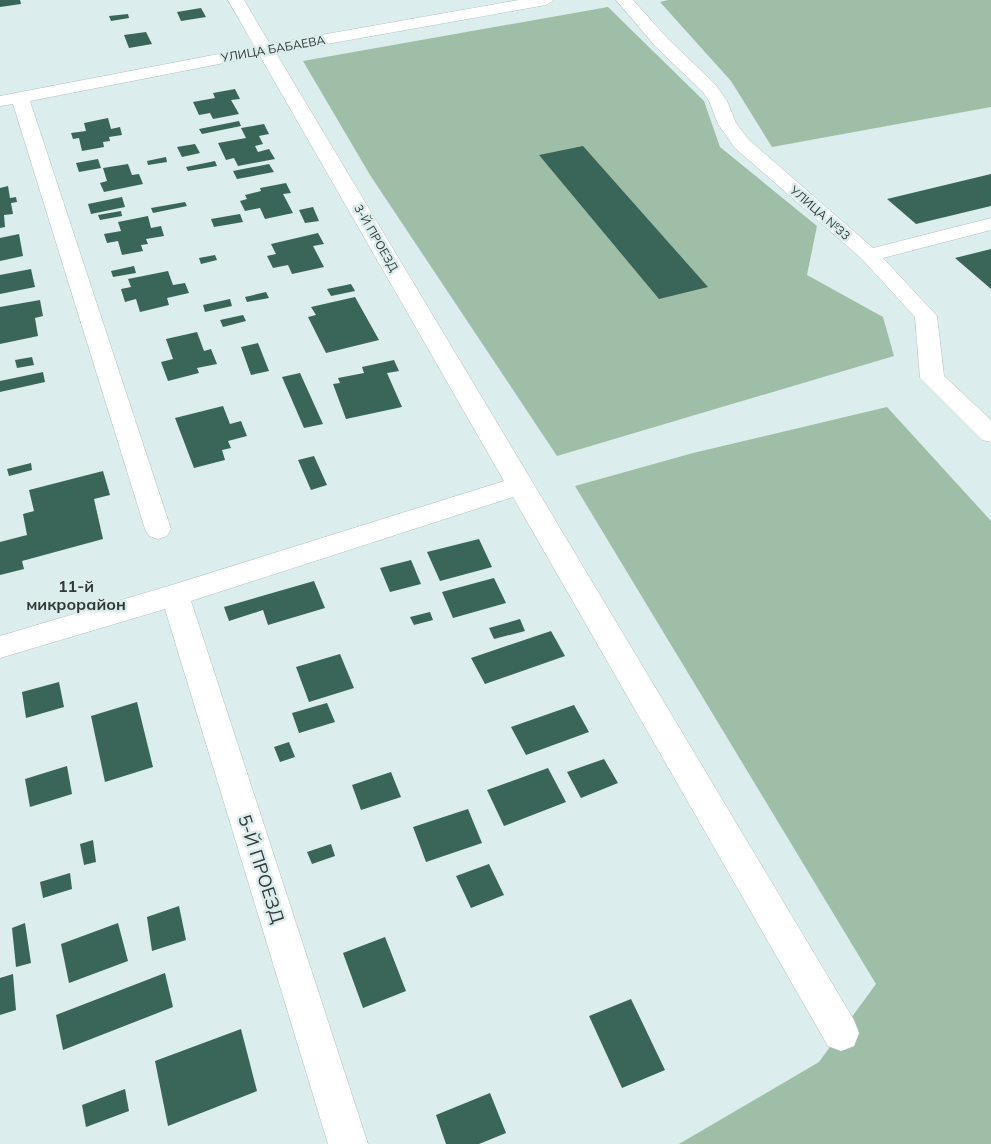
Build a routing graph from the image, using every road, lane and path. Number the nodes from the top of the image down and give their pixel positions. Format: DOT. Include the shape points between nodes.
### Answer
graph roads {
  1 [pos="236,0"];
  2 [pos="546,0"];
  3 [pos="624,0"];
  4 [pos="267,50"];
  5 [pos="10,99"];
  6 [pos="991,224"];
  7 [pos="870,255"];
  8 [pos="991,434"];
  9 [pos="520,486"];
  10 [pos="158,529"];
  11 [pos="175,595"];
  12 [pos="0,647"];
  13 [pos="841,1033"];
  14 [pos="348,1144"];
  1 -- 4 [label="street, 3-Й ПРОЕЗД"];
  2 -- 4 [label="street, УЛИЦА БАБАЕВА"];
  3 -- 7 [label="street, УЛИЦА №33" via="718,100 727,124 742,144"];
  4 -- 5 [label="street, УЛИЦА БАБАЕВА"];
  4 -- 9 [label="street, 3-Й ПРОЕЗД"];
  5 -- 10 [label="street"];
  6 -- 7 [label="street"];
  7 -- 8 [label="street, УЛИЦА №33" via="926,316 932,378"];
  9 -- 11 [label="street"];
  9 -- 13 [label="street, 3-Й ПРОЕЗД"];
  11 -- 12 [label="street"];
  11 -- 14 [label="street, 5-Й ПРОЕЗД"];
}
